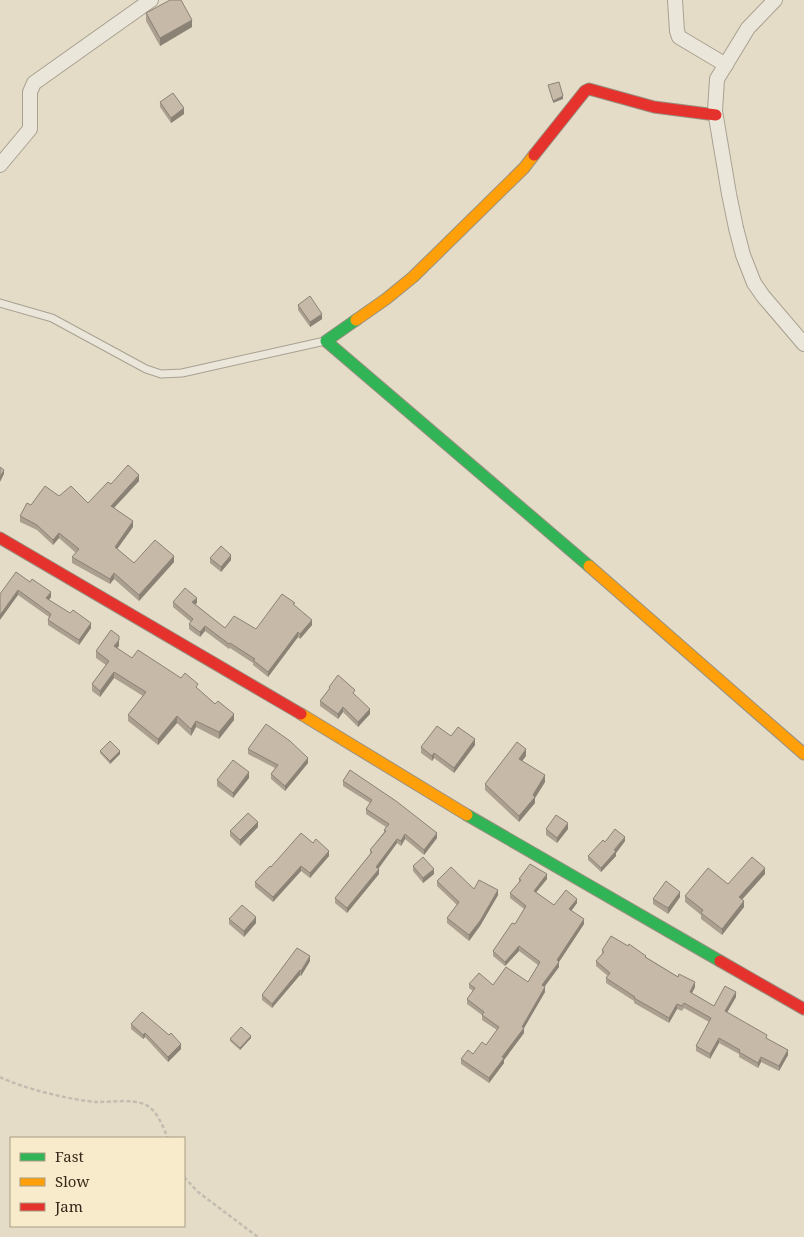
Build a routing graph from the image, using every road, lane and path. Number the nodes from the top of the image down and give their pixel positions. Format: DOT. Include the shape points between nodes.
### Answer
graph roads {
  1 [pos="151,0"];
  2 [pos="675,0"];
  3 [pos="775,0"];
  4 [pos="726,65"];
  5 [pos="716,115"];
  6 [pos="0,165"];
  7 [pos="0,303"];
  8 [pos="326,341"];
  9 [pos="804,344"];
  10 [pos="0,538"];
  11 [pos="804,754"];
  12 [pos="804,989"];
  13 [pos="800,1007"];
  14 [pos="0,1078"];
  15 [pos="167,1137"];
  16 [pos="185,1177"];
  17 [pos="258,1237"];
  1 -- 6 [label="street" via="34,83 30,92 30,129"];
  2 -- 4 [label="street" via="679,36"];
  3 -- 4 [label="street" via="748,28"];
  4 -- 5 [label="street" via="717,79"];
  5 -- 8 [label="main road" via="654,107 596,90 585,92 524,168 413,277"];
  5 -- 9 [label="street" via="743,255 754,283"];
  7 -- 8 [label="lane" via="52,318 161,374 182,373"];
  8 -- 11 [label="main road"];
  10 -- 13 [label="main road" via="251,684 491,830"];
  12 -- 13 [label="street"];
  14 -- 15 [label="path" via="46,1093 96,1102 143,1104 154,1111"];
  16 -- 17 [label="path" via="198,1192"];
}
